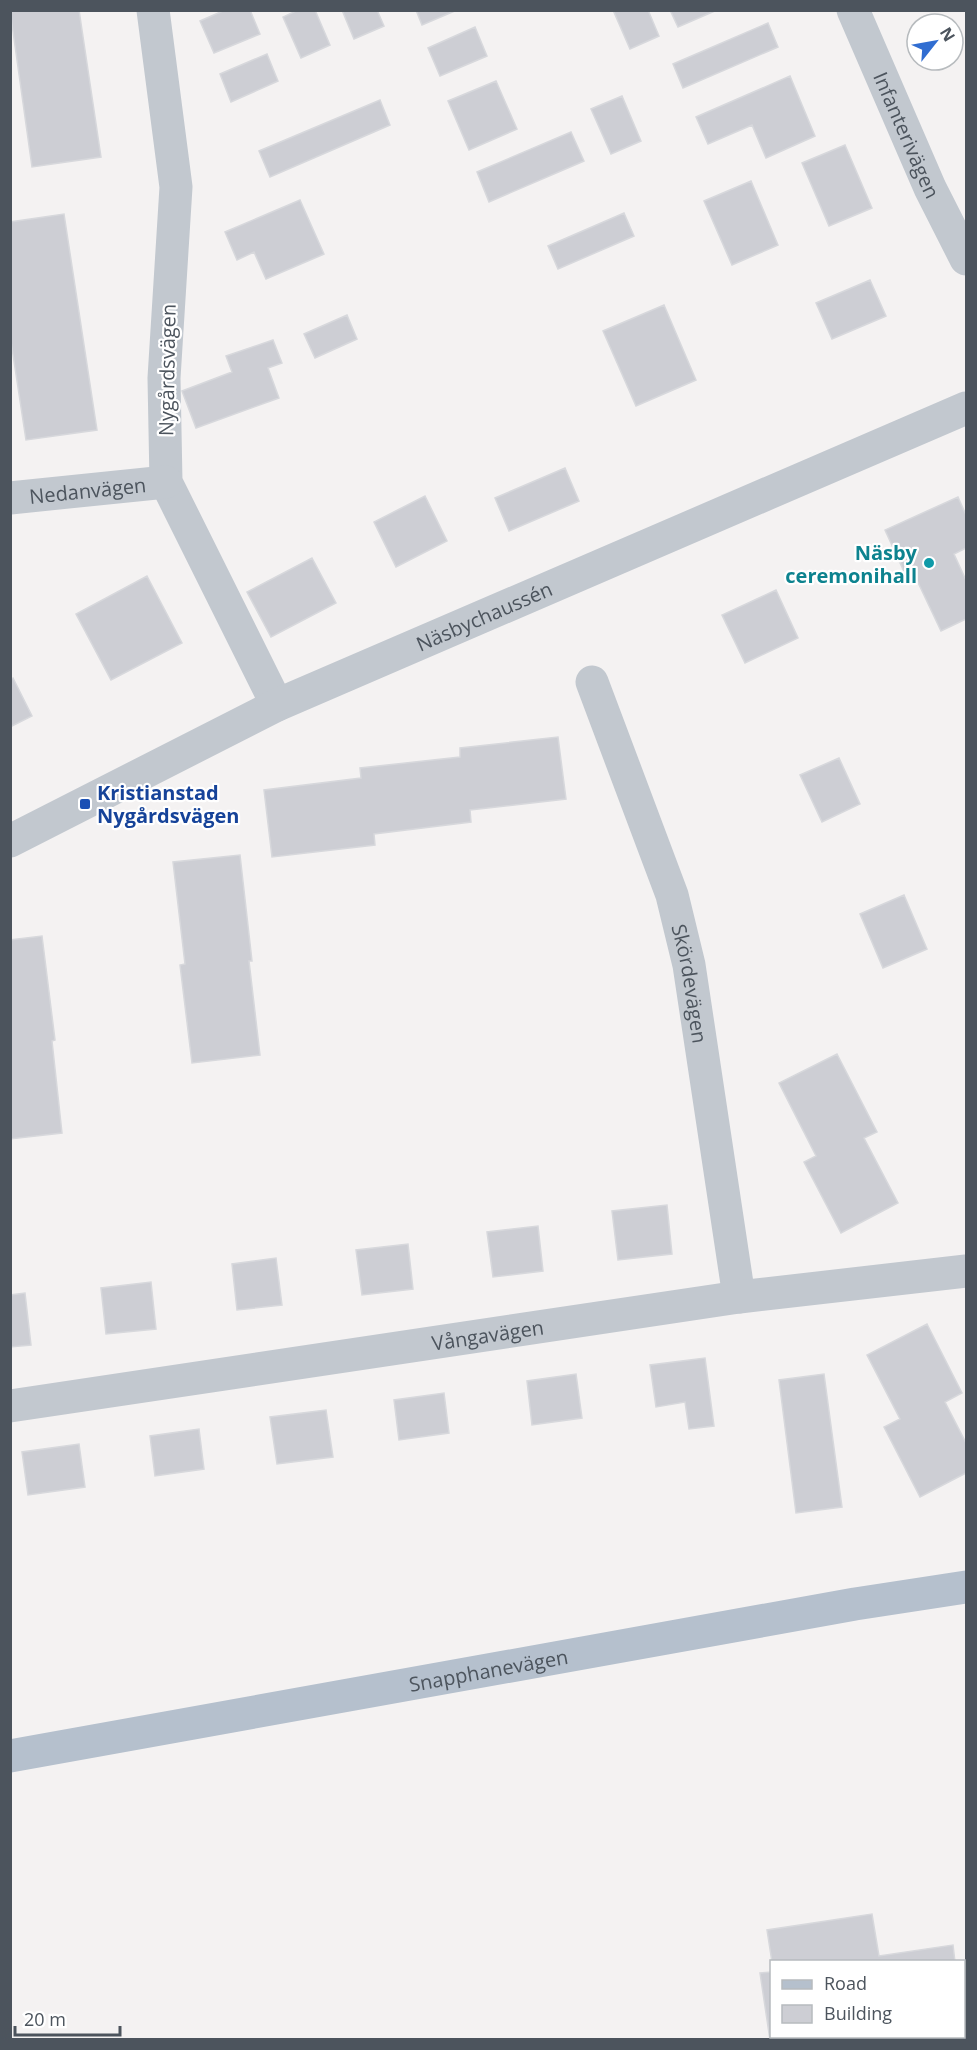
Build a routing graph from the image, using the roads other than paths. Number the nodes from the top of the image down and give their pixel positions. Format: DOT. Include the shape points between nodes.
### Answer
graph roads {
  1 [pos="153,10"];
  2 [pos="853,10"];
  3 [pos="966,259"];
  4 [pos="966,408"];
  5 [pos="166,482"];
  6 [pos="10,498"];
  7 [pos="592,682"];
  8 [pos="277,705"];
  9 [pos="10,841"];
  10 [pos="966,1271"];
  11 [pos="740,1297"];
  12 [pos="10,1406"];
  13 [pos="966,1587"];
  14 [pos="10,1756"];
  1 -- 5 [label="street, Nygårdsvägen" via="176,187 164,378"];
  2 -- 3 [label="street, Infanterivägen" via="930,189"];
  4 -- 8 [label="street, Näsbychaussén"];
  5 -- 6 [label="street, Nedanvägen"];
  5 -- 8 [label="street, Nygårdsvägen"];
  7 -- 11 [label="street, Skördevägen" via="672,895 689,965"];
  8 -- 9 [label="street, Näsbychaussén"];
  10 -- 11 [label="street, Vångavägen"];
  11 -- 12 [label="street, Vångavägen"];
  13 -- 14 [label="main road, Snapphanevägen"];
}
